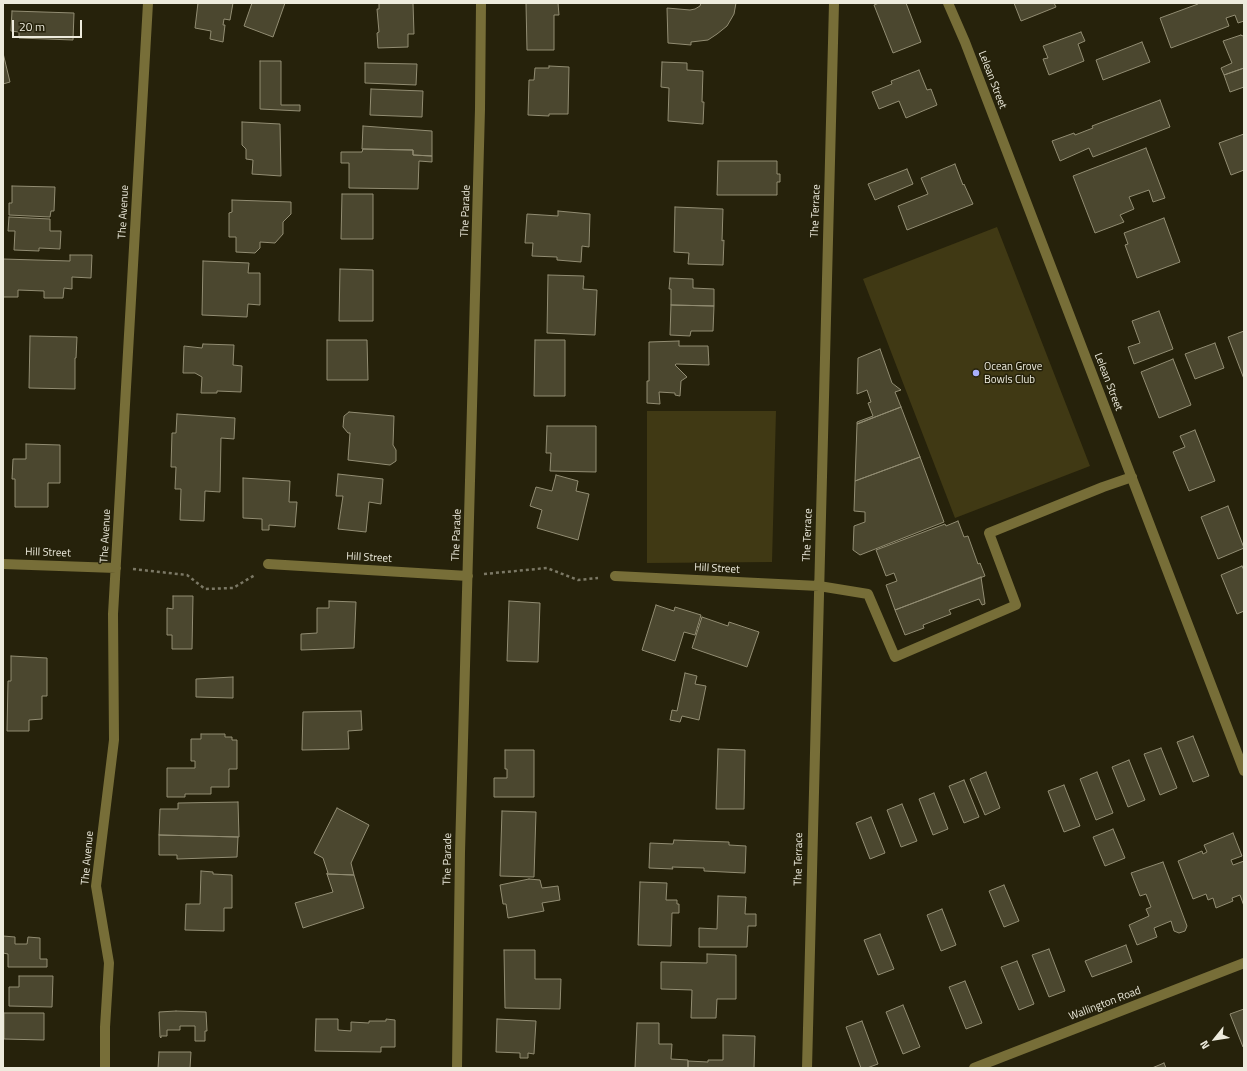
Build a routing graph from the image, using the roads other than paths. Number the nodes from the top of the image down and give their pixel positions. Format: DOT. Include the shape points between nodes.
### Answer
graph roads {
  1 [pos="148,3"];
  2 [pos="481,3"];
  3 [pos="834,3"];
  4 [pos="948,3"];
  5 [pos="1132,477"];
  6 [pos="3,564"];
  7 [pos="268,564"];
  8 [pos="116,568"];
  9 [pos="468,576"];
  10 [pos="615,576"];
  11 [pos="818,586"];
  12 [pos="1244,771"];
  13 [pos="1244,963"];
  14 [pos="106,1068"];
  15 [pos="457,1068"];
  16 [pos="807,1068"];
  17 [pos="974,1068"];
  1 -- 8 [label="street, The Avenue"];
  2 -- 9 [label="street, The Parade"];
  3 -- 11 [label="street, The Terrace"];
  4 -- 5 [label="street, Lelean Street"];
  5 -- 11 [label="street, Hill Street" via="989,533 1016,605 895,657 868,594"];
  5 -- 12 [label="street, Lelean Street"];
  6 -- 8 [label="street, Hill Street"];
  7 -- 9 [label="street, Hill Street"];
  8 -- 14 [label="street, The Avenue" via="113,614 114,740 96,886 109,963 105,1026"];
  9 -- 15 [label="street, The Parade"];
  10 -- 11 [label="street, Hill Street"];
  11 -- 16 [label="street, The Terrace"];
  13 -- 17 [label="street, Wallington Road"];
}
